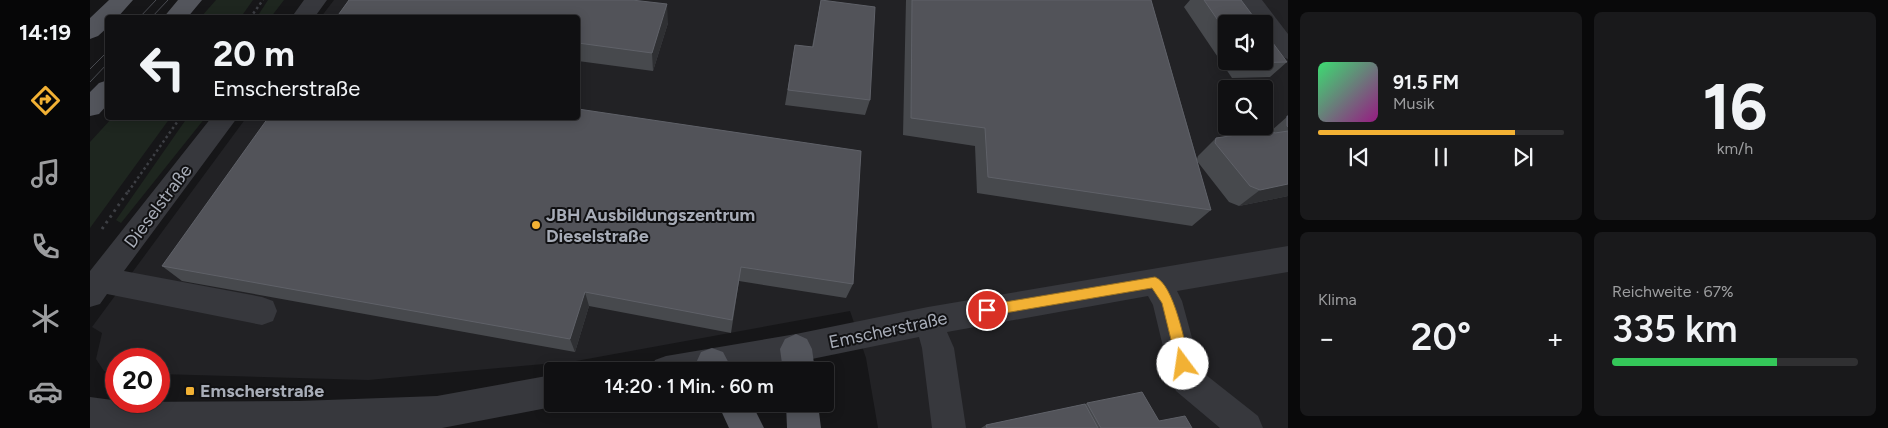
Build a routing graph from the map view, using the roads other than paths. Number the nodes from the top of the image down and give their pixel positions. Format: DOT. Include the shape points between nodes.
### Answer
graph roads {
  1 [pos="122,0"];
  2 [pos="191,0"];
  3 [pos="316,0"];
  4 [pos="1251,0"];
  5 [pos="107,15"];
  6 [pos="177,15"];
  7 [pos="304,15"];
  8 [pos="105,16"];
  9 [pos="90,31"];
  10 [pos="1288,51"];
  11 [pos="105,92"];
  12 [pos="90,108"];
  13 [pos="223,120"];
  14 [pos="1288,259"];
  15 [pos="1155,282"];
  16 [pos="95,287"];
  17 [pos="262,310"];
  18 [pos="928,321"];
  19 [pos="798,360"];
  20 [pos="774,362"];
  21 [pos="544,393"];
  22 [pos="436,412"];
  23 [pos="738,412"];
  24 [pos="803,412"];
  25 [pos="90,413"];
  26 [pos="359,428"];
  27 [pos="747,428"];
  28 [pos="804,428"];
  29 [pos="949,428"];
  30 [pos="1246,428"];
  1 -- 5 [label="main road"];
  2 -- 6 [label="main road"];
  3 -- 7 [label="street"];
  4 -- 10 [label="street"];
  8 -- 9 [label="main road"];
  11 -- 12 [label="main road"];
  13 -- 16 [label="street, Dieselstraße"];
  14 -- 15 [label="street, Emscherstraße"];
  15 -- 18 [label="street, Emscherstraße"];
  15 -- 30 [label="street" via="1167,301 1187,380"];
  16 -- 17 [label="street"];
  18 -- 19 [label="street, Emscherstraße"];
  18 -- 29 [label="street" via="938,348"];
  19 -- 20 [label="street, Emscherstraße"];
  21 -- 22 [label="street"];
  22 -- 25 [label="street" via="299,418 127,419"];
  22 -- 26 [label="street"];
  23 -- 27 [label="main road"];
  24 -- 28 [label="main road"];
}
